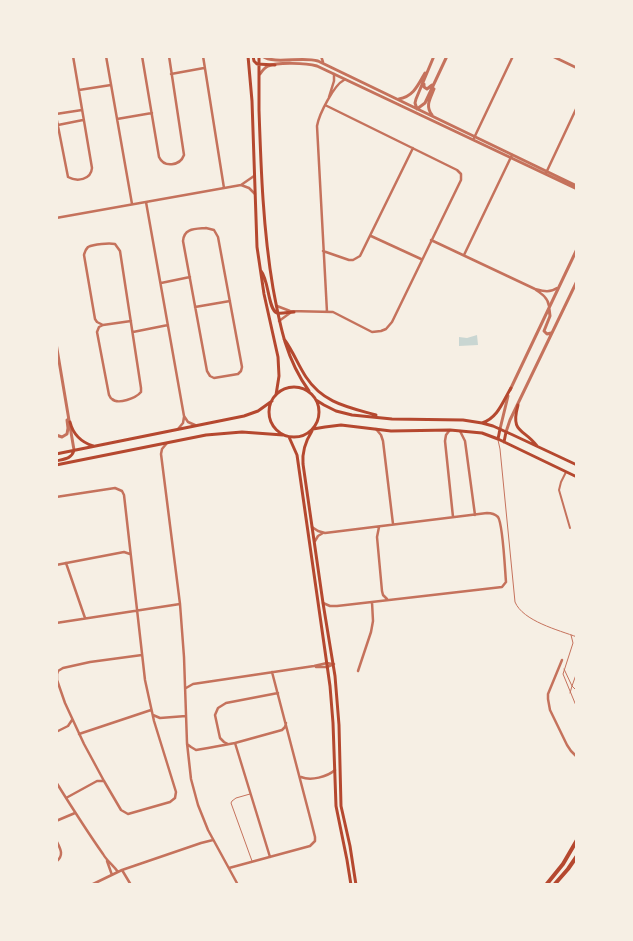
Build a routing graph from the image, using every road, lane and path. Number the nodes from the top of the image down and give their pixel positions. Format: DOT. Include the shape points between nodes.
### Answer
graph roads {
  1 [pos="73,56"];
  2 [pos="106,56"];
  3 [pos="142,56"];
  4 [pos="168,56"];
  5 [pos="203,56"];
  6 [pos="248,56"];
  7 [pos="253,56"];
  8 [pos="260,56"];
  9 [pos="320,56"];
  10 [pos="436,56"];
  11 [pos="448,56"];
  12 [pos="513,56"];
  13 [pos="552,56"];
  14 [pos="324,64"];
  15 [pos="259,65"];
  16 [pos="275,65"];
  17 [pos="204,68"];
  18 [pos="577,68"];
  19 [pos="428,71"];
  20 [pos="440,71"];
  21 [pos="171,74"];
  22 [pos="334,74"];
  23 [pos="259,75"];
  24 [pos="346,79"];
  25 [pos="436,79"];
  26 [pos="111,85"];
  27 [pos="79,90"];
  28 [pos="379,95"];
  29 [pos="397,99"];
  30 [pos="325,105"];
  31 [pos="577,106"];
  32 [pos="417,109"];
  33 [pos="82,110"];
  34 [pos="152,113"];
  35 [pos="56,115"];
  36 [pos="421,115"];
  37 [pos="435,117"];
  38 [pos="118,119"];
  39 [pos="84,120"];
  40 [pos="58,125"];
  41 [pos="474,138"];
  42 [pos="413,148"];
  43 [pos="511,156"];
  44 [pos="546,173"];
  45 [pos="254,176"];
  46 [pos="241,185"];
  47 [pos="577,187"];
  48 [pos="224,188"];
  49 [pos="255,194"];
  50 [pos="146,202"];
  51 [pos="132,204"];
  52 [pos="56,218"];
  53 [pos="370,236"];
  54 [pos="431,240"];
  55 [pos="577,249"];
  56 [pos="323,251"];
  57 [pos="464,255"];
  58 [pos="421,259"];
  59 [pos="260,270"];
  60 [pos="190,278"];
  61 [pos="577,281"];
  62 [pos="161,283"];
  63 [pos="559,287"];
  64 [pos="535,289"];
  65 [pos="230,301"];
  66 [pos="277,306"];
  67 [pos="196,307"];
  68 [pos="549,307"];
  69 [pos="294,312"];
  70 [pos="327,312"];
  71 [pos="278,313"];
  72 [pos="130,321"];
  73 [pos="279,321"];
  74 [pos="103,325"];
  75 [pos="168,325"];
  76 [pos="132,332"];
  77 [pos="551,333"];
  78 [pos="283,338"];
  79 [pos="56,343"];
  80 [pos="511,388"];
  81 [pos="309,392"];
  82 [pos="276,395"];
  83 [pos="316,400"];
  84 [pos="272,401"];
  85 [pos="66,402"];
  86 [pos="518,405"];
  87 [pos="184,416"];
  88 [pos="384,418"];
  89 [pos="70,422"];
  90 [pos="482,423"];
  91 [pos="195,425"];
  92 [pos="178,429"];
  93 [pos="376,429"];
  94 [pos="500,429"];
  95 [pos="313,430"];
  96 [pos="450,430"];
  97 [pos="460,431"];
  98 [pos="506,432"];
  99 [pos="56,435"];
  100 [pos="283,435"];
  101 [pos="289,437"];
  102 [pos="498,439"];
  103 [pos="167,442"];
  104 [pos="504,442"];
  105 [pos="94,446"];
  106 [pos="537,447"];
  107 [pos="74,450"];
  108 [pos="56,454"];
  109 [pos="56,461"];
  110 [pos="56,465"];
  111 [pos="577,465"];
  112 [pos="566,472"];
  113 [pos="577,477"];
  114 [pos="56,497"];
  115 [pos="475,514"];
  116 [pos="453,517"];
  117 [pos="393,524"];
  118 [pos="380,526"];
  119 [pos="312,527"];
  120 [pos="570,528"];
  121 [pos="325,533"];
  122 [pos="314,542"];
  123 [pos="131,555"];
  124 [pos="66,563"];
  125 [pos="56,564"];
  126 [pos="388,600"];
  127 [pos="372,602"];
  128 [pos="323,603"];
  129 [pos="180,604"];
  130 [pos="137,610"];
  131 [pos="85,618"];
  132 [pos="56,623"];
  133 [pos="571,635"];
  134 [pos="577,637"];
  135 [pos="142,655"];
  136 [pos="562,660"];
  137 [pos="334,664"];
  138 [pos="327,665"];
  139 [pos="564,668"];
  140 [pos="358,671"];
  141 [pos="272,672"];
  142 [pos="577,672"];
  143 [pos="185,679"];
  144 [pos="192,684"];
  145 [pos="572,686"];
  146 [pos="185,689"];
  147 [pos="577,691"];
  148 [pos="278,693"];
  149 [pos="570,693"];
  150 [pos="577,708"];
  151 [pos="151,709"];
  152 [pos="153,715"];
  153 [pos="186,716"];
  154 [pos="162,718"];
  155 [pos="72,720"];
  156 [pos="286,724"];
  157 [pos="156,727"];
  158 [pos="282,730"];
  159 [pos="56,732"];
  160 [pos="289,733"];
  161 [pos="79,734"];
  162 [pos="187,743"];
  163 [pos="235,743"];
  164 [pos="229,744"];
  165 [pos="577,757"];
  166 [pos="335,770"];
  167 [pos="300,776"];
  168 [pos="325,776"];
  169 [pos="308,778"];
  170 [pos="335,780"];
  171 [pos="104,781"];
  172 [pos="56,782"];
  173 [pos="302,785"];
  174 [pos="251,794"];
  175 [pos="66,798"];
  176 [pos="74,812"];
  177 [pos="56,821"];
  178 [pos="211,837"];
  179 [pos="56,840"];
  180 [pos="213,840"];
  181 [pos="577,840"];
  182 [pos="201,843"];
  183 [pos="577,856"];
  184 [pos="270,857"];
  185 [pos="106,859"];
  186 [pos="56,862"];
  187 [pos="252,862"];
  188 [pos="229,868"];
  189 [pos="122,870"];
  190 [pos="118,872"];
  191 [pos="112,875"];
  192 [pos="91,885"];
  193 [pos="131,885"];
  194 [pos="238,885"];
  195 [pos="302,885"];
  196 [pos="306,885"];
  197 [pos="351,885"];
  198 [pos="356,885"];
  199 [pos="546,885"];
  200 [pos="554,885"];
  1 -- 27 [label="street"];
  2 -- 26 [label="street"];
  3 -- 34 [label="street"];
  4 -- 21 [label="street"];
  5 -- 17 [label="street"];
  6 -- 45 [label="main road"];
  7 -- 15 [label="main road"];
  8 -- 14 [label="street"];
  8 -- 15 [label="main road"];
  9 -- 14 [label="street"];
  10 -- 19 [label="street"];
  10 -- 20 [label="street" via="424,84 425,89"];
  11 -- 20 [label="street"];
  12 -- 41 [label="street"];
  13 -- 18 [label="street"];
  14 -- 29 [label="street"];
  15 -- 16 [label="main road"];
  15 -- 23 [label="main road"];
  16 -- 22 [label="street" via="308,64"];
  16 -- 23 [label="street"];
  17 -- 21 [label="street"];
  17 -- 48 [label="street"];
  19 -- 29 [label="street" via="414,92"];
  19 -- 32 [label="street" via="416,99"];
  20 -- 25 [label="street"];
  21 -- 34 [label="street" via="184,153 180,162 161,162"];
  22 -- 24 [label="street"];
  22 -- 30 [label="street" via="334,84"];
  23 -- 66 [label="main road" via="265,222"];
  24 -- 28 [label="street"];
  24 -- 30 [label="street" via="339,83"];
  25 -- 32 [label="street" via="425,102"];
  25 -- 37 [label="street" via="428,103 429,111"];
  26 -- 27 [label="street"];
  26 -- 38 [label="street"];
  27 -- 33 [label="street"];
  28 -- 32 [label="street"];
  28 -- 36 [label="street"];
  29 -- 32 [label="street"];
  30 -- 42 [label="street"];
  30 -- 56 [label="street" via="317,130"];
  31 -- 44 [label="street"];
  32 -- 36 [label="street"];
  32 -- 37 [label="street"];
  33 -- 35 [label="street"];
  33 -- 39 [label="street"];
  34 -- 38 [label="street"];
  35 -- 40 [label="street"];
  36 -- 41 [label="street"];
  37 -- 41 [label="street"];
  38 -- 51 [label="street"];
  39 -- 40 [label="street"];
  39 -- 40 [label="street" via="92,170 86,178 73,179 67,175"];
  41 -- 43 [label="street"];
  42 -- 53 [label="street"];
  42 -- 54 [label="street" via="461,174"];
  43 -- 44 [label="street"];
  43 -- 57 [label="street"];
  44 -- 47 [label="street"];
  45 -- 46 [label="street"];
  45 -- 49 [label="main road"];
  46 -- 48 [label="street"];
  46 -- 49 [label="street"];
  48 -- 50 [label="street"];
  49 -- 59 [label="main road"];
  50 -- 51 [label="street"];
  50 -- 62 [label="street"];
  51 -- 52 [label="street"];
  53 -- 56 [label="street" via="357,259 345,260"];
  53 -- 58 [label="street"];
  54 -- 57 [label="street"];
  54 -- 58 [label="street"];
  55 -- 63 [label="street"];
  56 -- 70 [label="street"];
  57 -- 64 [label="street"];
  58 -- 70 [label="street" via="392,322 381,332 372,332"];
  59 -- 71 [label="main road" via="265,277 272,308"];
  59 -- 82 [label="main road" via="278,357"];
  60 -- 62 [label="street"];
  60 -- 65 [label="street" via="184,235 190,230 211,229 217,234"];
  60 -- 67 [label="street"];
  61 -- 77 [label="street"];
  62 -- 75 [label="street"];
  63 -- 64 [label="street" via="547,292"];
  63 -- 68 [label="street"];
  64 -- 68 [label="street" via="545,296"];
  65 -- 67 [label="street"];
  65 -- 67 [label="street" via="242,369 238,374 217,378 208,373"];
  66 -- 69 [label="street"];
  66 -- 71 [label="main road"];
  68 -- 77 [label="street" via="550,316 544,331"];
  68 -- 80 [label="street"];
  69 -- 70 [label="street"];
  69 -- 71 [label="main road"];
  69 -- 73 [label="street"];
  71 -- 73 [label="main road"];
  72 -- 74 [label="street"];
  72 -- 74 [label="street" via="118,246 102,244 88,247 84,255 94,316"];
  72 -- 76 [label="street"];
  73 -- 78 [label="main road"];
  74 -- 76 [label="street" via="98,334 110,395 114,400 134,398 141,392"];
  75 -- 76 [label="street"];
  75 -- 87 [label="street"];
  77 -- 86 [label="street"];
  78 -- 81 [label="main road" via="294,368"];
  78 -- 88 [label="main road" via="310,383 324,396 343,406"];
  79 -- 85 [label="street"];
  80 -- 90 [label="main road" via="494,416"];
  80 -- 94 [label="street"];
  81 -- 82 [label="main road" via="292,387"];
  81 -- 83 [label="main road"];
  82 -- 84 [label="main road"];
  83 -- 88 [label="main road" via="344,413"];
  83 -- 95 [label="main road" via="319,418"];
  84 -- 91 [label="main road" via="244,416"];
  84 -- 100 [label="main road" via="269,417"];
  85 -- 89 [label="street"];
  85 -- 99 [label="street" via="68,431 62,437"];
  86 -- 98 [label="street"];
  86 -- 106 [label="main road" via="517,427"];
  87 -- 91 [label="street"];
  87 -- 92 [label="street"];
  88 -- 90 [label="main road"];
  89 -- 105 [label="main road" via="78,437"];
  89 -- 107 [label="street"];
  90 -- 94 [label="main road"];
  91 -- 92 [label="main road"];
  92 -- 105 [label="main road"];
  93 -- 95 [label="main road" via="341,425"];
  93 -- 96 [label="main road"];
  93 -- 117 [label="street" via="383,441"];
  94 -- 98 [label="main road"];
  94 -- 102 [label="main road"];
  95 -- 101 [label="main road" via="299,438"];
  95 -- 119 [label="main road" via="305,444 303,457"];
  96 -- 97 [label="main road"];
  96 -- 116 [label="street" via="445,441"];
  97 -- 102 [label="main road"];
  97 -- 115 [label="street" via="465,441"];
  98 -- 104 [label="main road"];
  98 -- 106 [label="main road"];
  100 -- 101 [label="main road"];
  100 -- 103 [label="main road" via="230,432"];
  101 -- 138 [label="main road" via="297,454"];
  102 -- 104 [label="main road"];
  102 -- 133 [label="lane" via="515,602 527,616"];
  103 -- 110 [label="main road"];
  103 -- 129 [label="street" via="160,454"];
  104 -- 112 [label="main road"];
  105 -- 107 [label="main road"];
  106 -- 111 [label="main road"];
  107 -- 108 [label="main road"];
  107 -- 109 [label="main road" via="72,456"];
  112 -- 113 [label="main road"];
  112 -- 120 [label="street" via="559,490"];
  114 -- 123 [label="street" via="120,489 124,495"];
  115 -- 116 [label="street"];
  115 -- 126 [label="street" via="491,513 498,518 506,580 504,586"];
  116 -- 117 [label="street"];
  117 -- 118 [label="street"];
  118 -- 121 [label="street"];
  118 -- 126 [label="street" via="377,537 382,591"];
  119 -- 121 [label="street"];
  119 -- 122 [label="main road"];
  121 -- 122 [label="street"];
  122 -- 128 [label="main road"];
  123 -- 124 [label="street" via="124,552"];
  123 -- 130 [label="street"];
  124 -- 125 [label="street"];
  124 -- 131 [label="street"];
  126 -- 127 [label="street"];
  127 -- 128 [label="street" via="334,606"];
  127 -- 140 [label="street" via="371,632"];
  128 -- 137 [label="main road"];
  129 -- 130 [label="street"];
  129 -- 143 [label="street"];
  130 -- 131 [label="street"];
  130 -- 135 [label="street"];
  131 -- 132 [label="street"];
  133 -- 134 [label="lane"];
  133 -- 139 [label="lane" via="573,643"];
  135 -- 151 [label="street"];
  135 -- 155 [label="street" via="90,662 58,671 57,680"];
  136 -- 165 [label="street" via="548,694 548,705 567,745"];
  137 -- 138 [label="street"];
  137 -- 198 [label="main road" via="341,801"];
  138 -- 141 [label="street"];
  138 -- 166 [label="main road"];
  139 -- 145 [label="lane"];
  139 -- 149 [label="lane" via="563,675"];
  141 -- 144 [label="street"];
  141 -- 148 [label="street"];
  142 -- 145 [label="lane"];
  143 -- 144 [label="street"];
  143 -- 146 [label="street"];
  144 -- 146 [label="street"];
  145 -- 147 [label="lane"];
  145 -- 149 [label="lane"];
  146 -- 153 [label="street"];
  148 -- 156 [label="street"];
  148 -- 164 [label="street" via="218,708 215,716 219,735"];
  149 -- 150 [label="lane"];
  151 -- 152 [label="street"];
  151 -- 161 [label="street"];
  152 -- 154 [label="street"];
  152 -- 157 [label="street"];
  153 -- 154 [label="street"];
  153 -- 162 [label="street"];
  154 -- 157 [label="street"];
  155 -- 159 [label="street"];
  155 -- 161 [label="street"];
  156 -- 158 [label="street"];
  156 -- 160 [label="street"];
  157 -- 171 [label="street" via="175,798 128,814 121,810"];
  158 -- 160 [label="street"];
  158 -- 163 [label="street"];
  160 -- 167 [label="street"];
  161 -- 171 [label="street"];
  162 -- 164 [label="street" via="196,750"];
  162 -- 178 [label="street" via="195,794"];
  163 -- 164 [label="street"];
  163 -- 174 [label="street"];
  166 -- 168 [label="street"];
  166 -- 170 [label="main road"];
  167 -- 169 [label="street"];
  167 -- 173 [label="street"];
  168 -- 169 [label="street"];
  168 -- 170 [label="street"];
  169 -- 173 [label="street"];
  170 -- 197 [label="main road" via="336,806"];
  171 -- 175 [label="street" via="95,782"];
  172 -- 175 [label="street"];
  173 -- 184 [label="street" via="315,835 314,843"];
  174 -- 184 [label="street"];
  174 -- 187 [label="lane" via="236,798 231,803"];
  175 -- 176 [label="street"];
  176 -- 177 [label="street"];
  176 -- 185 [label="street"];
  178 -- 180 [label="street"];
  178 -- 182 [label="street"];
  179 -- 186 [label="street" via="62,855"];
  180 -- 182 [label="street"];
  180 -- 188 [label="street"];
  181 -- 199 [label="main road"];
  182 -- 189 [label="street"];
  183 -- 200 [label="main road"];
  184 -- 187 [label="street"];
  185 -- 190 [label="street"];
  185 -- 191 [label="street"];
  187 -- 188 [label="street"];
  188 -- 194 [label="street"];
  189 -- 190 [label="street"];
  189 -- 193 [label="street"];
  190 -- 191 [label="street"];
  191 -- 192 [label="street"];
  195 -- 196 [label="street"];
}
